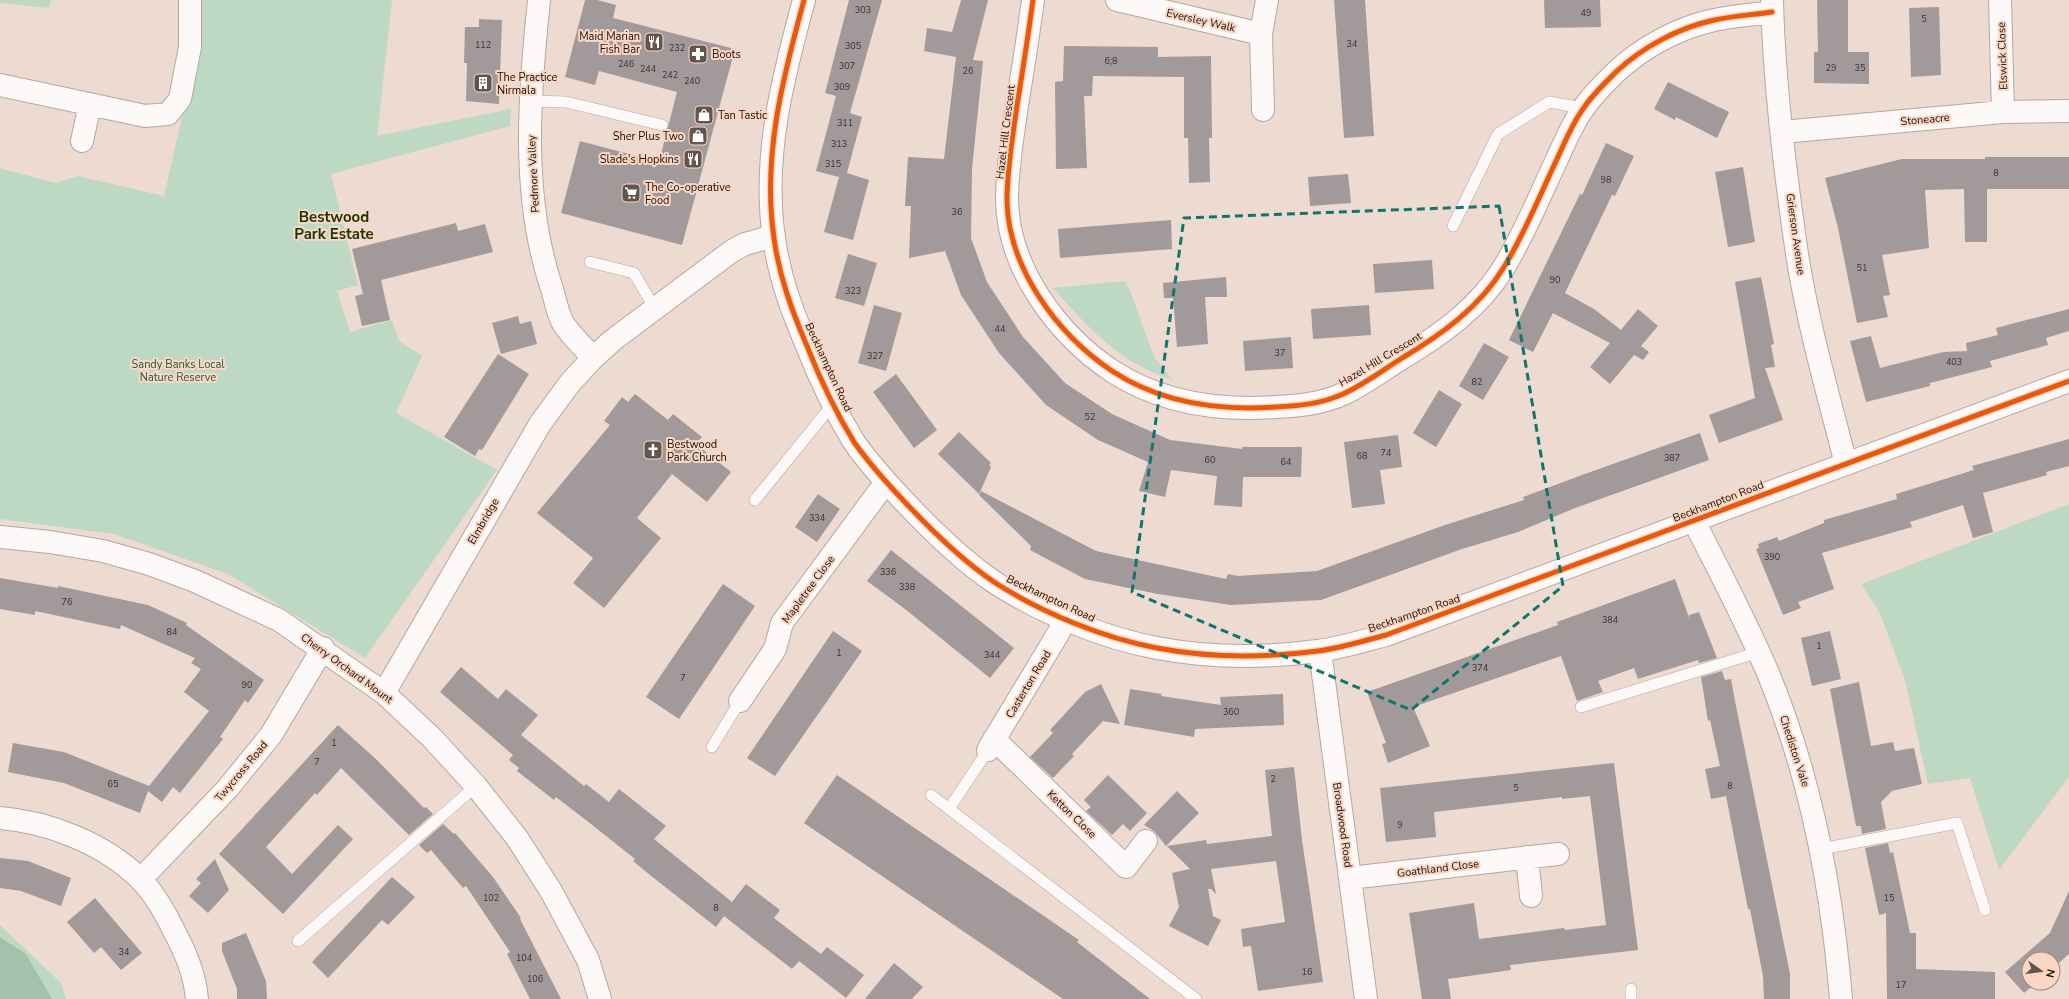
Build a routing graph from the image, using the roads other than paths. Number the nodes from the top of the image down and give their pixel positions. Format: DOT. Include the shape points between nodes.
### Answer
graph roads {
  1 [pos="190,0"];
  2 [pos="539,0"];
  3 [pos="804,0"];
  4 [pos="1033,0"];
  5 [pos="1117,0"];
  6 [pos="1267,0"];
  7 [pos="2000,0"];
  8 [pos="1772,6"];
  9 [pos="1261,34"];
  10 [pos="0,85"];
  11 [pos="531,101"];
  12 [pos="90,104"];
  13 [pos="1583,108"];
  14 [pos="1263,110"];
  15 [pos="2069,111"];
  16 [pos="2004,112"];
  17 [pos="662,126"];
  18 [pos="1782,132"];
  19 [pos="82,141"];
  20 [pos="1454,226"];
  21 [pos="774,236"];
  22 [pos="590,262"];
  23 [pos="655,309"];
  24 [pos="593,358"];
  25 [pos="2069,382"];
  26 [pos="833,404"];
  27 [pos="1846,464"];
  28 [pos="886,482"];
  29 [pos="755,500"];
  30 [pos="1694,521"];
  31 [pos="0,537"];
  32 [pos="1064,618"];
  33 [pos="323,648"];
  34 [pos="1320,651"];
  35 [pos="1759,652"];
  36 [pos="384,692"];
  37 [pos="740,701"];
  38 [pos="1581,707"];
  39 [pos="991,744"];
  40 [pos="712,748"];
  41 [pos="476,786"];
  42 [pos="931,795"];
  43 [pos="949,809"];
  44 [pos="0,818"];
  45 [pos="1146,841"];
  46 [pos="1821,849"];
  47 [pos="1558,854"];
  48 [pos="1527,858"];
  49 [pos="1350,878"];
  50 [pos="141,879"];
  51 [pos="1531,896"];
  52 [pos="1985,910"];
  53 [pos="298,941"];
  54 [pos="197,999"];
  55 [pos="600,999"];
  56 [pos="1196,999"];
  57 [pos="1366,999"];
  58 [pos="1841,999"];
  1 -- 12 [label="street" via="190,47 180,99 168,114 145,116"];
  2 -- 11 [label="street, Pedmore Valley"];
  3 -- 21 [label="street, Beckhampton Road" via="785,71 775,127 772,201"];
  4 -- 13 [label="street, Hazel Hill Crescent" via="1014,129 1007,201 1012,235 1021,263 1052,314 1072,338 1097,361 1146,389 1187,403 1217,408 1250,409 1317,403 1344,394 1446,330 1468,311 1503,269"];
  5 -- 9 [label="street, Eversley Walk"];
  6 -- 9 [label="street"];
  7 -- 16 [label="street, Elswick Close"];
  8 -- 13 [label="street, Hazel Hill Crescent" via="1710,21 1661,40 1620,68"];
  8 -- 18 [label="street, Grierson Avenue"];
  9 -- 14 [label="street"];
  10 -- 12 [label="street"];
  11 -- 17 [label="lane" via="566,102"];
  11 -- 24 [label="street, Pedmore Valley" via="532,192 543,261 563,323"];
  12 -- 19 [label="street"];
  13 -- 20 [label="lane" via="1550,102 1498,134"];
  15 -- 16 [label="street, Stoneacre"];
  16 -- 18 [label="street, Stoneacre"];
  18 -- 27 [label="street, Grierson Avenue" via="1797,255"];
  21 -- 23 [label="street, Elmbridge" via="745,244 732,251"];
  21 -- 26 [label="street, Beckhampton Road" via="789,300 817,372"];
  22 -- 23 [label="lane" via="634,273"];
  23 -- 24 [label="street, Elmbridge"];
  24 -- 36 [label="street, Elmbridge" via="570,383 540,424"];
  25 -- 27 [label="street, Beckhampton Road"];
  26 -- 28 [label="street, Beckhampton Road" via="855,443"];
  26 -- 29 [label="lane"];
  27 -- 30 [label="street, Beckhampton Road"];
  28 -- 32 [label="street, Beckhampton Road" via="925,524 970,563 999,585"];
  28 -- 37 [label="street, Mapletree Close" via="782,623 774,649"];
  30 -- 34 [label="street, Beckhampton Road" via="1386,636"];
  30 -- 35 [label="street, Chediston Vale"];
  31 -- 33 [label="street, Cherry Orchard Mount" via="103,551 150,564 279,620"];
  32 -- 34 [label="street, Beckhampton Road" via="1130,641 1182,652 1262,656"];
  32 -- 39 [label="street, Casterton Road" via="1059,632"];
  33 -- 36 [label="street, Cherry Orchard Mount"];
  33 -- 50 [label="street, Twycross Road" via="271,735 228,788"];
  34 -- 49 [label="street, Broadwood Road"];
  35 -- 38 [label="lane"];
  35 -- 46 [label="street, Chediston Vale" via="1780,704 1804,777"];
  36 -- 41 [label="street, Cherry Orchard Mount" via="432,738"];
  37 -- 40 [label="lane"];
  39 -- 43 [label="lane"];
  39 -- 45 [label="street, Ketton Close" via="1126,866"];
  41 -- 53 [label="lane"];
  41 -- 55 [label="street, Cherry Orchard Mount" via="517,838 552,891 588,960"];
  42 -- 43 [label="lane"];
  43 -- 56 [label="lane"];
  44 -- 50 [label="street" via="50,828 85,841"];
  46 -- 52 [label="lane" via="1957,823"];
  46 -- 58 [label="street, Chediston Vale" via="1829,892"];
  47 -- 48 [label="street, Goathland Close"];
  48 -- 49 [label="street, Goathland Close"];
  48 -- 51 [label="street"];
  49 -- 57 [label="street, Broadwood Road"];
  50 -- 54 [label="street" via="163,909 185,952"];
}
